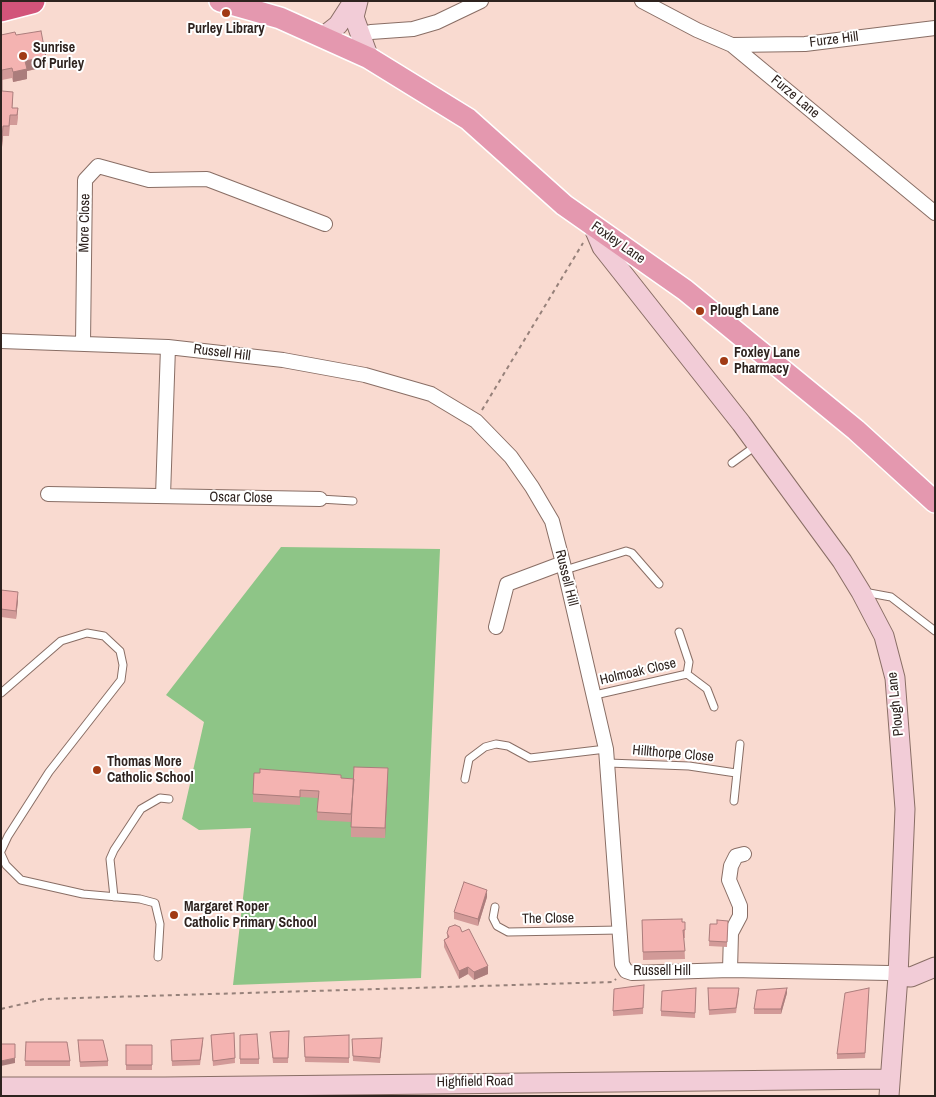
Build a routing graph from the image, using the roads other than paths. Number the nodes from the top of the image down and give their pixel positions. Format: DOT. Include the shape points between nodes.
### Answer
graph roads {
  1 [pos="32,1"];
  2 [pos="220,1"];
  3 [pos="255,1"];
  4 [pos="481,1"];
  5 [pos="642,1"];
  6 [pos="357,2"];
  7 [pos="1,9"];
  8 [pos="280,18"];
  9 [pos="935,28"];
  10 [pos="360,35"];
  11 [pos="324,36"];
  12 [pos="732,45"];
  13 [pos="369,58"];
  14 [pos="935,213"];
  15 [pos="325,224"];
  16 [pos="594,226"];
  17 [pos="1,341"];
  18 [pos="83,343"];
  19 [pos="168,347"];
  20 [pos="757,445"];
  21 [pos="732,463"];
  22 [pos="48,494"];
  23 [pos="163,496"];
  24 [pos="320,500"];
  25 [pos="353,501"];
  26 [pos="935,502"];
  27 [pos="564,567"];
  28 [pos="659,584"];
  29 [pos="862,592"];
  30 [pos="496,627"];
  31 [pos="679,632"];
  32 [pos="935,632"];
  33 [pos="687,674"];
  34 [pos="1,693"];
  35 [pos="595,695"];
  36 [pos="714,707"];
  37 [pos="740,744"];
  38 [pos="607,756"];
  39 [pos="736,773"];
  40 [pos="465,779"];
  41 [pos="169,799"];
  42 [pos="734,801"];
  43 [pos="1,853"];
  44 [pos="744,854"];
  45 [pos="114,897"];
  46 [pos="495,907"];
  47 [pos="621,930"];
  48 [pos="158,957"];
  49 [pos="935,967"];
  50 [pos="730,970"];
  51 [pos="898,976"];
  52 [pos="1,1087"];
  53 [pos="889,1087"];
  1 -- 7 [label="highway"];
  2 -- 8 [label="main road"];
  3 -- 8 [label="main road"];
  4 -- 10 [label="street" via="437,22 413,29"];
  5 -- 12 [label="street, Furze Lane"];
  6 -- 10 [label="street" via="354,17"];
  6 -- 11 [label="street" via="338,26"];
  8 -- 11 [label="main road, Foxley Lane"];
  9 -- 12 [label="street, Furze Hill" via="805,44"];
  10 -- 13 [label="street"];
  11 -- 13 [label="main road, Foxley Lane"];
  12 -- 14 [label="street, Furze Lane"];
  13 -- 16 [label="main road, Foxley Lane" via="468,119 533,179"];
  15 -- 18 [label="street, More Close" via="207,179 150,180 98,166 85,180"];
  16 -- 20 [label="street, Plough Lane" via="602,247"];
  16 -- 26 [label="main road, Foxley Lane" via="693,296 856,430"];
  17 -- 18 [label="street, Russell Hill"];
  18 -- 19 [label="street, Russell Hill"];
  19 -- 23 [label="street"];
  19 -- 27 [label="street, Russell Hill" via="283,360 365,375 431,394 476,420 511,457 552,521"];
  20 -- 21 [label="lane"];
  20 -- 29 [label="street, Plough Lane"];
  22 -- 23 [label="street, Oscar Close"];
  23 -- 24 [label="street, Oscar Close"];
  24 -- 25 [label="lane"];
  27 -- 28 [label="lane" via="626,551 632,553"];
  27 -- 30 [label="street" via="507,584"];
  27 -- 35 [label="street, Russell Hill"];
  29 -- 32 [label="lane" via="891,597"];
  29 -- 51 [label="street, Plough Lane" via="884,636 895,678 904,809"];
  31 -- 33 [label="lane, Holmoak Close" via="689,662"];
  33 -- 35 [label="lane, Holmoak Close"];
  33 -- 36 [label="lane, Holmoak Close" via="707,689"];
  34 -- 43 [label="lane" via="61,641 87,633 104,636 120,651 123,664 121,680 49,772 8,836"];
  35 -- 38 [label="street, Russell Hill"];
  37 -- 39 [label="lane"];
  38 -- 39 [label="lane, Hillthorpe Close"];
  38 -- 40 [label="lane, Hillthorpe Close" via="530,758 508,746 496,744 485,747 469,759"];
  38 -- 47 [label="street, Russell Hill"];
  39 -- 42 [label="lane"];
  41 -- 45 [label="lane" via="160,798 141,809 114,850 110,858"];
  43 -- 45 [label="lane" via="6,864 21,880 83,894"];
  44 -- 50 [label="street" via="736,856 729,880 740,906 740,916 731,933"];
  45 -- 48 [label="lane" via="155,903 160,924"];
  46 -- 47 [label="lane, The Close" via="493,918 497,926 508,932"];
  47 -- 50 [label="street, Russell Hill" via="622,964 626,970"];
  49 -- 51 [label="street" via="911,977"];
  50 -- 51 [label="street, Russell Hill" via="889,973"];
  51 -- 53 [label="street, Plough Lane"];
  52 -- 53 [label="street, Highfield Road"];
}
